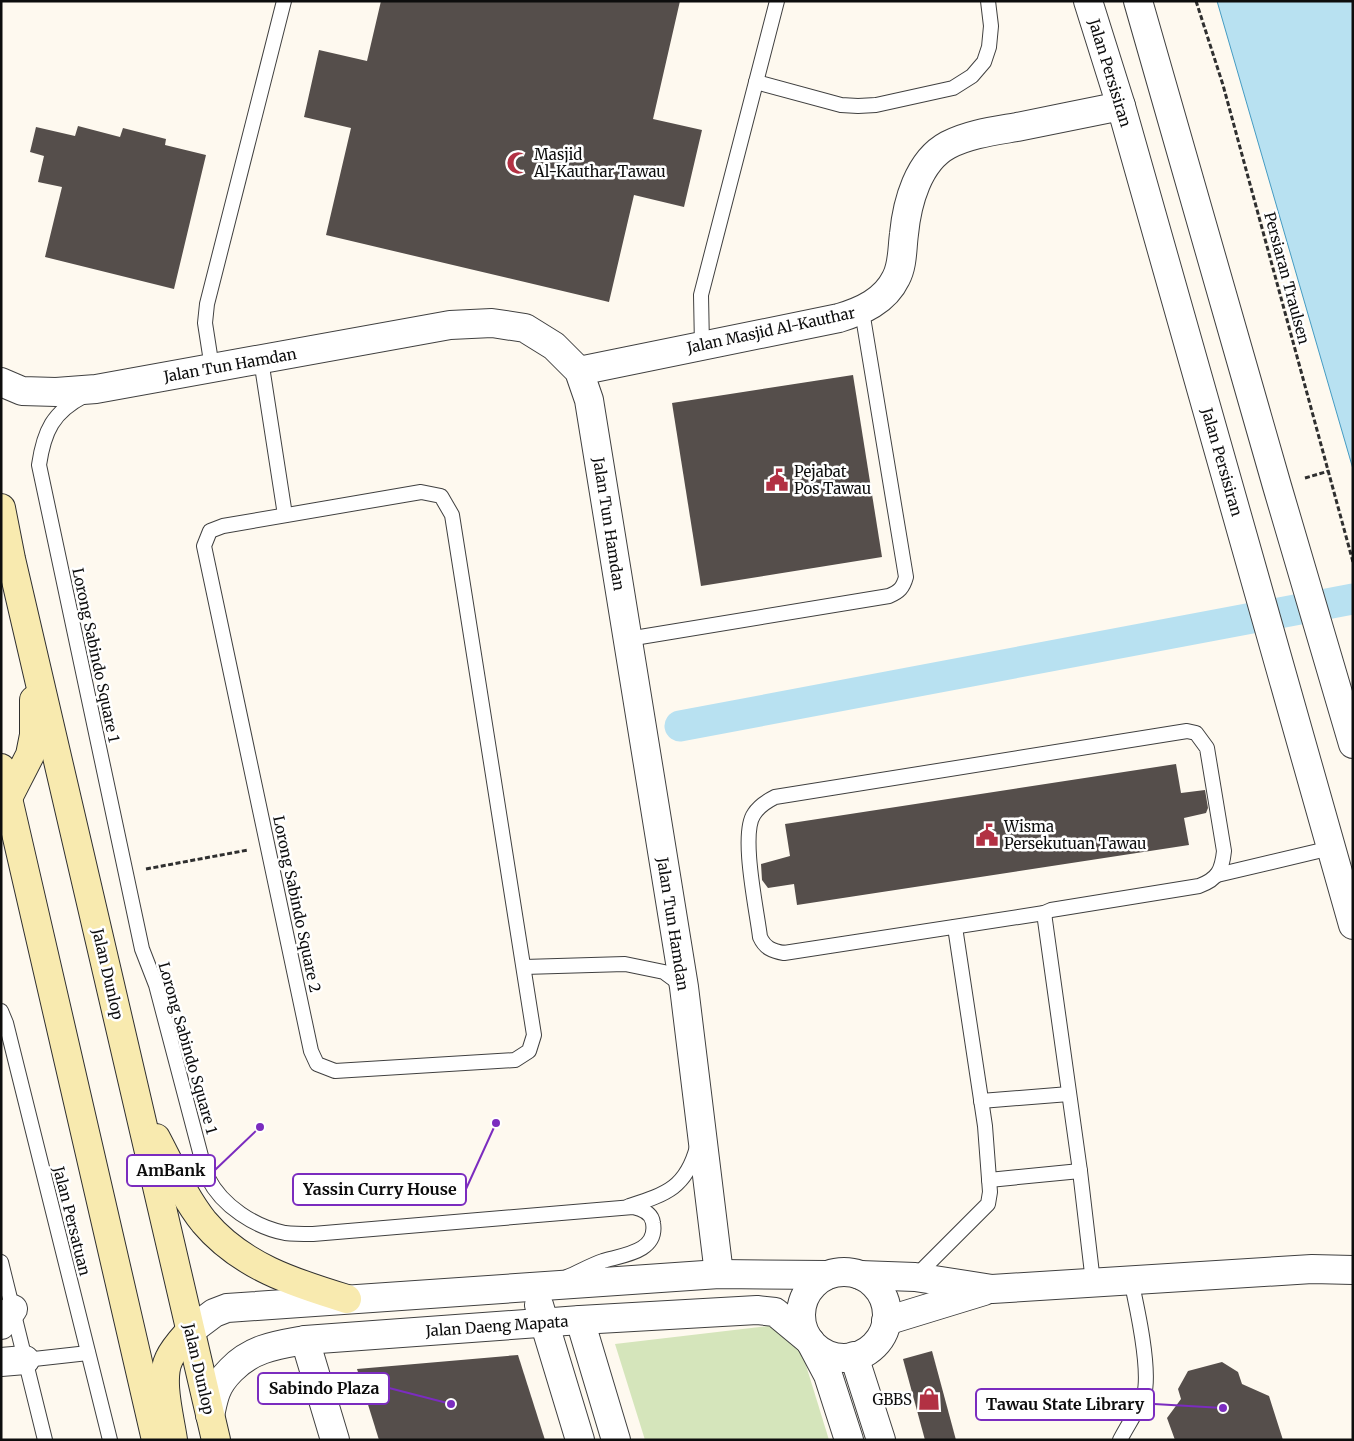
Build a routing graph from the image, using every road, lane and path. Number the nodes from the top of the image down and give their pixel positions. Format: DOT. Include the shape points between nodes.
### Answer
graph roads {
  1 [pos="284,1"];
  2 [pos="777,1"];
  3 [pos="988,1"];
  4 [pos="1088,1"];
  5 [pos="1138,1"];
  6 [pos="1196,1"];
  7 [pos="756,82"];
  8 [pos="1121,106"];
  9 [pos="862,311"];
  10 [pos="702,346"];
  11 [pos="260,360"];
  12 [pos="212,368"];
  13 [pos="579,371"];
  14 [pos="1,382"];
  15 [pos="96,389"];
  16 [pos="1,508"];
  17 [pos="285,515"];
  18 [pos="1353,562"];
  19 [pos="628,639"];
  20 [pos="32,648"];
  21 [pos="1353,744"];
  22 [pos="1,768"];
  23 [pos="5,799"];
  24 [pos="268,846"];
  25 [pos="1331,848"];
  26 [pos="126,873"];
  27 [pos="1218,875"];
  28 [pos="1044,913"];
  29 [pos="1353,925"];
  30 [pos="955,927"];
  31 [pos="524,967"];
  32 [pos="684,986"];
  33 [pos="1,1011"];
  34 [pos="1070,1094"];
  35 [pos="981,1101"];
  36 [pos="138,1104"];
  37 [pos="702,1132"];
  38 [pos="1080,1170"];
  39 [pos="990,1180"];
  40 [pos="625,1207"];
  41 [pos="1353,1252"];
  42 [pos="1,1262"];
  43 [pos="1312,1268"];
  44 [pos="1353,1270"];
  45 [pos="719,1274"];
  46 [pos="827,1275"];
  47 [pos="860,1275"];
  48 [pos="915,1277"];
  49 [pos="1131,1280"];
  50 [pos="1093,1282"];
  51 [pos="542,1286"];
  52 [pos="992,1289"];
  53 [pos="347,1299"];
  54 [pos="7,1317"];
  55 [pos="580,1320"];
  56 [pos="886,1321"];
  57 [pos="544,1322"];
  58 [pos="190,1331"];
  59 [pos="305,1340"];
  60 [pos="810,1342"];
  61 [pos="88,1353"];
  62 [pos="854,1356"];
  63 [pos="13,1361"];
  64 [pos="213,1427"];
  65 [pos="45,1440"];
  66 [pos="110,1440"];
  67 [pos="156,1440"];
  68 [pos="173,1440"];
  69 [pos="335,1440"];
  70 [pos="580,1440"];
  71 [pos="616,1440"];
  72 [pos="849,1440"];
  73 [pos="881,1440"];
  74 [pos="1120,1440"];
  1 -- 12 [label="lane" via="207,304 205,323"];
  2 -- 7 [label="lane"];
  3 -- 7 [label="lane" via="991,26 984,62 972,76 953,88 858,106 841,105"];
  4 -- 8 [label="street, Jalan Persisiran"];
  5 -- 21 [label="street"];
  6 -- 18 [label="path, Persiaran Traulsen" via="1225,94"];
  7 -- 10 [label="lane" via="701,295"];
  8 -- 9 [label="street, Jalan Masjid Al-Kauthar" via="974,135 946,146 928,162 916,181 896,278 882,296"];
  8 -- 25 [label="street, Jalan Persisiran"];
  9 -- 10 [label="street, Jalan Masjid Al-Kauthar"];
  9 -- 19 [label="lane" via="906,578 904,586 889,596"];
  10 -- 13 [label="street, Jalan Masjid Al-Kauthar"];
  11 -- 12 [label="street, Jalan Tun Hamdan"];
  11 -- 13 [label="street, Jalan Tun Hamdan" via="450,325 492,323 525,328 554,346"];
  11 -- 17 [label="lane"];
  12 -- 15 [label="street, Jalan Tun Hamdan"];
  13 -- 19 [label="street, Jalan Tun Hamdan" via="589,400"];
  14 -- 15 [label="street, Jalan Tun Hamdan" via="22,391"];
  15 -- 26 [label="lane, Lorong Sabindo Square 1" via="70,403 52,421 42,443 40,465"];
  16 -- 20 [label="main road, Jalan Dunlop"];
  17 -- 24 [label="lane, Lorong Sabindo Square 2" via="223,526 210,531 204,546"];
  17 -- 31 [label="lane, Lorong Sabindo Square 2" via="420,492 441,496 452,515"];
  19 -- 32 [label="street, Jalan Tun Hamdan"];
  20 -- 23 [label="main road" via="34,735 30,755"];
  20 -- 36 [label="main road, Jalan Dunlop"];
  22 -- 23 [label="main road"];
  23 -- 67 [label="main road"];
  24 -- 26 [label="path"];
  24 -- 31 [label="lane, Lorong Sabindo Square 2" via="311,1051 317,1064 335,1071 515,1060 529,1051 534,1035"];
  25 -- 27 [label="lane"];
  25 -- 29 [label="street, Jalan Persisiran"];
  26 -- 40 [label="lane, Lorong Sabindo Square 1" via="142,949 156,985 201,1156 209,1178 223,1199 240,1214 262,1226 286,1233 312,1234"];
  27 -- 28 [label="lane" via="1199,886"];
  27 -- 30 [label="lane" via="1224,851 1207,748 1196,733 1187,731 775,797 753,815 748,844 760,937 769,949 784,953"];
  28 -- 30 [label="lane"];
  28 -- 34 [label="lane"];
  30 -- 35 [label="lane"];
  31 -- 32 [label="lane" via="625,964 664,972"];
  32 -- 37 [label="street, Jalan Tun Hamdan"];
  33 -- 61 [label="lane, Jalan Persatuan"];
  34 -- 35 [label="lane"];
  34 -- 38 [label="lane"];
  35 -- 39 [label="lane"];
  36 -- 53 [label="main road" via="184,1193 221,1240 269,1272"];
  36 -- 58 [label="main road, Jalan Dunlop"];
  37 -- 40 [label="lane" via="693,1163 675,1187"];
  37 -- 45 [label="street, Jalan Tun Hamdan"];
  38 -- 39 [label="lane"];
  38 -- 50 [label="lane"];
  39 -- 48 [label="lane" via="988,1204"];
  40 -- 51 [label="lane, Lorong Sabindo Square 1" via="641,1208 653,1219 652,1238 647,1245"];
  41 -- 43 [label="street"];
  42 -- 54 [label="lane"];
  43 -- 44 [label="street"];
  43 -- 49 [label="street"];
  45 -- 46 [label="street"];
  45 -- 51 [label="street"];
  46 -- 47 [label="street" via="839,1272"];
  46 -- 60 [label="street" via="807,1292 802,1304 801,1317"];
  47 -- 48 [label="street"];
  47 -- 56 [label="street" via="877,1288 886,1309"];
  48 -- 52 [label="street"];
  49 -- 50 [label="street"];
  49 -- 74 [label="lane" via="1146,1378 1143,1396"];
  50 -- 52 [label="street"];
  51 -- 53 [label="street"];
  51 -- 57 [label="street"];
  52 -- 56 [label="street"];
  53 -- 58 [label="street" via="227,1308 214,1313"];
  54 -- 63 [label="lane"];
  55 -- 57 [label="street, Jalan Daeng Mapata"];
  55 -- 60 [label="street, Jalan Daeng Mapata" via="757,1310 775,1312"];
  55 -- 71 [label="street"];
  56 -- 62 [label="street" via="875,1344"];
  57 -- 59 [label="street, Jalan Daeng Mapata"];
  57 -- 70 [label="street"];
  58 -- 64 [label="main road, Jalan Dunlop"];
  58 -- 68 [label="main road" via="176,1346 165,1373"];
  59 -- 64 [label="street, Jalan Daeng Mapata" via="267,1347 238,1363 216,1390"];
  59 -- 69 [label="street"];
  60 -- 62 [label="street" via="830,1356"];
  60 -- 72 [label="street" via="828,1375"];
  61 -- 63 [label="lane"];
  61 -- 66 [label="lane, Jalan Persatuan"];
  62 -- 73 [label="street"];
  63 -- 65 [label="lane"];
}
